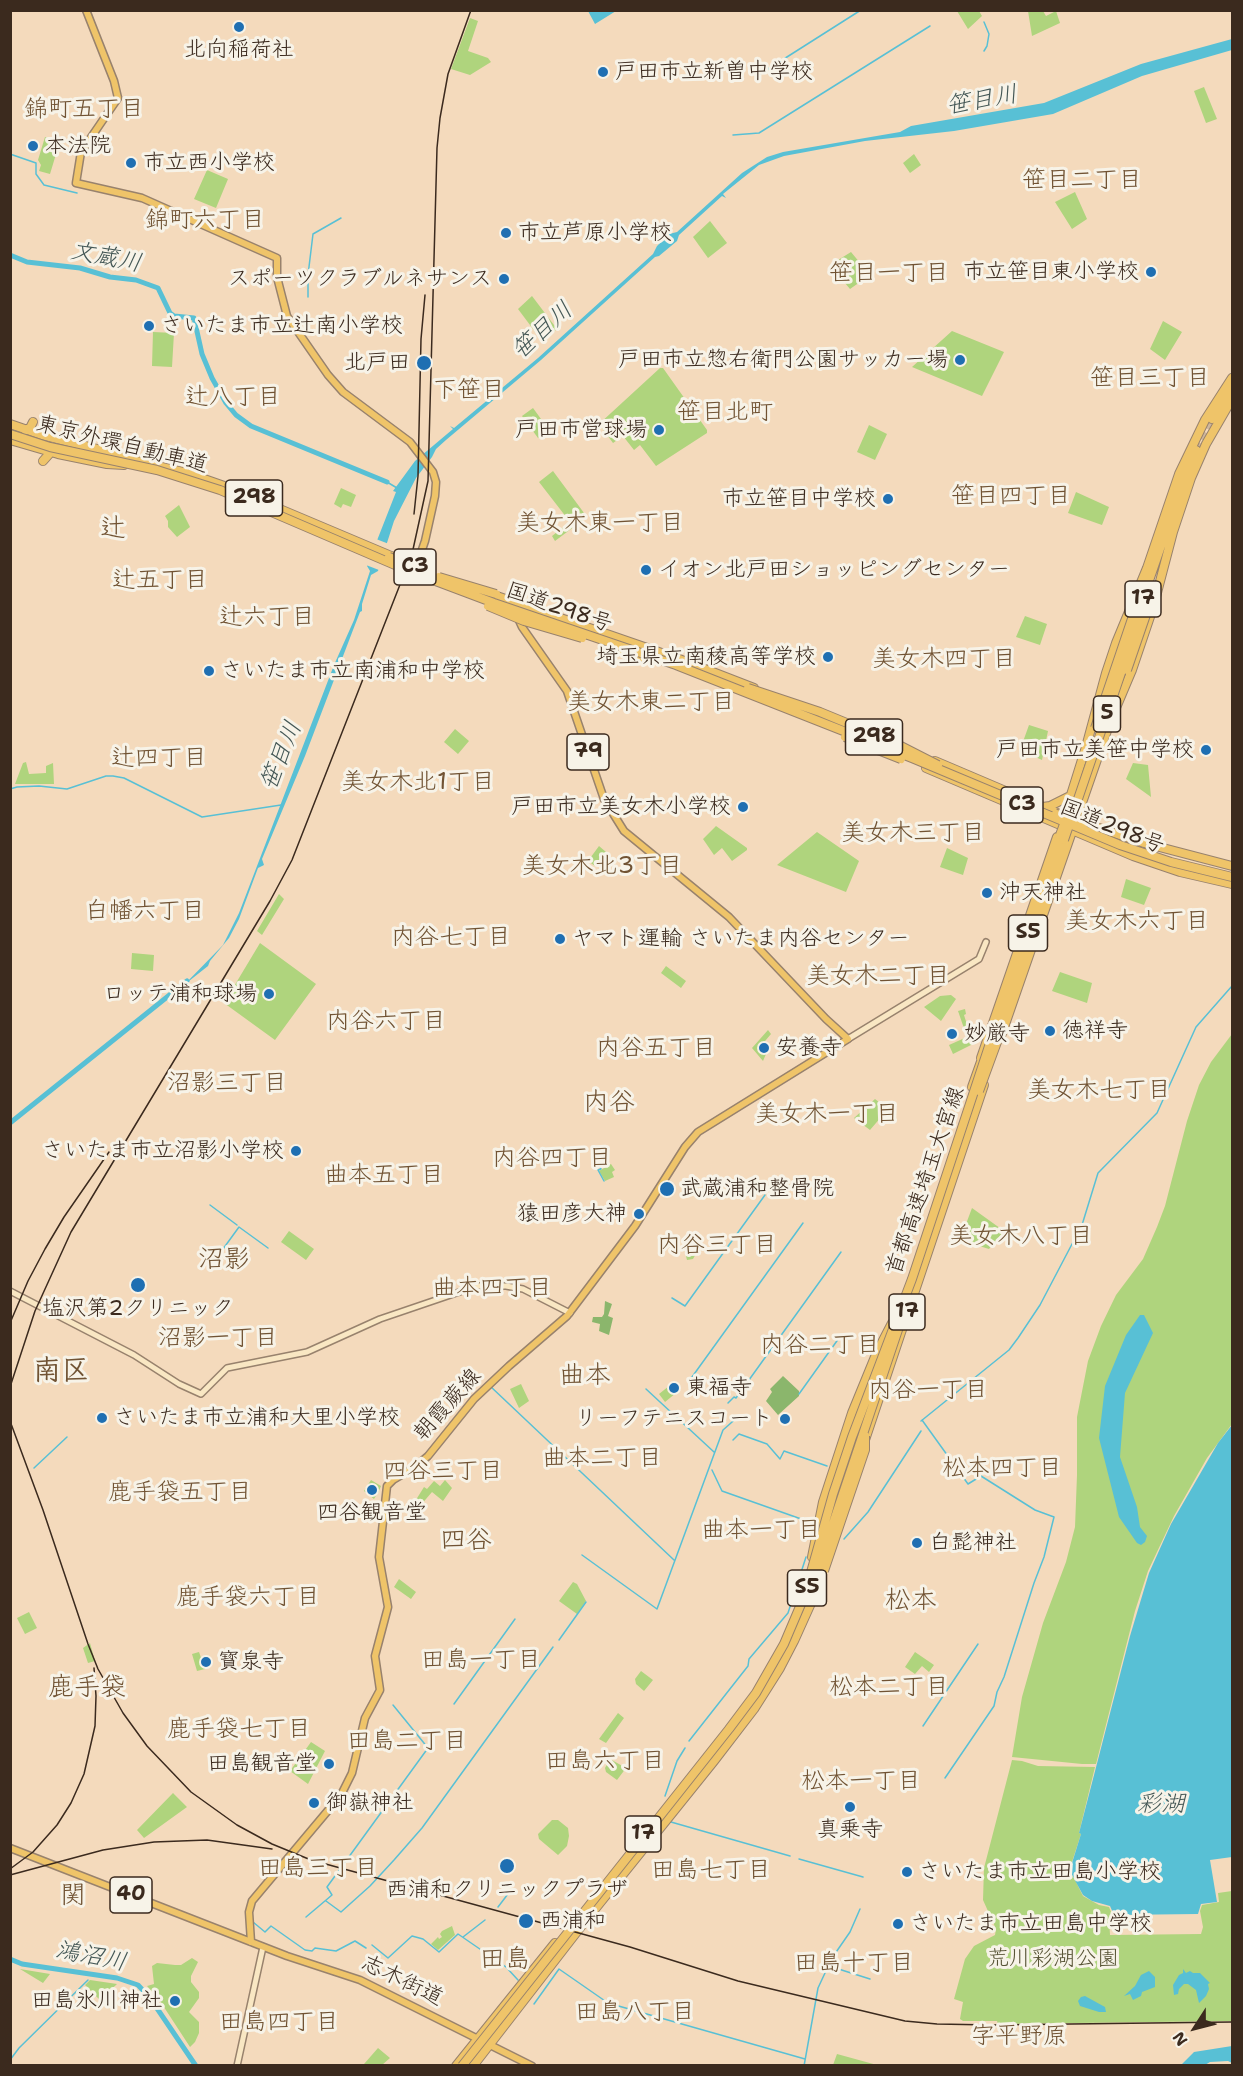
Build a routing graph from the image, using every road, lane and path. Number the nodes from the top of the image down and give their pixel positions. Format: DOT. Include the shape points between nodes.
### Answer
graph roads {
  1 [pos="86,10"];
  2 [pos="1232,385"];
  3 [pos="1233,399"];
  4 [pos="1213,419"];
  5 [pos="33,422"];
  6 [pos="10,424"];
  7 [pos="10,430"];
  8 [pos="25,430"];
  9 [pos="10,434"];
  10 [pos="10,440"];
  11 [pos="51,452"];
  12 [pos="107,457"];
  13 [pos="43,461"];
  14 [pos="132,463"];
  15 [pos="1169,518"];
  16 [pos="1168,537"];
  17 [pos="413,571"];
  18 [pos="1161,574"];
  19 [pos="439,577"];
  20 [pos="1143,600"];
  21 [pos="1133,602"];
  22 [pos="517,603"];
  23 [pos="517,613"];
  24 [pos="1116,657"];
  25 [pos="679,658"];
  26 [pos="658,661"];
  27 [pos="1120,673"];
  28 [pos="747,690"];
  29 [pos="1113,696"];
  30 [pos="1110,722"];
  31 [pos="1095,728"];
  32 [pos="1086,747"];
  33 [pos="1071,794"];
  34 [pos="1041,807"];
  35 [pos="1074,808"];
  36 [pos="1068,823"];
  37 [pos="1063,838"];
  38 [pos="1233,869"];
  39 [pos="1233,880"];
  40 [pos="986,942"];
  41 [pos="848,1039"];
  42 [pos="979,1065"];
  43 [pos="990,1069"];
  44 [pos="975,1095"];
  45 [pos="10,1292"];
  46 [pos="570,1313"];
  47 [pos="884,1351"];
  48 [pos="866,1429"];
  49 [pos="823,1502"];
  50 [pos="812,1600"];
  51 [pos="10,1848"];
  52 [pos="586,1913"];
  53 [pos="580,1921"];
  54 [pos="251,1942"];
  55 [pos="263,1947"];
  56 [pos="490,2034"];
  57 [pos="478,2039"];
  58 [pos="490,2045"];
  59 [pos="237,2066"];
  60 [pos="460,2066"];
  61 [pos="468,2066"];
  62 [pos="473,2066"];
  63 [pos="532,2066"];
  1 -- 17 [label="main road" via="118,98 81,152 76,183 142,198 278,258 277,277 287,316 328,375 343,392 410,442 434,477 436,489 429,523"];
  2 -- 4 [label="highway"];
  2 -- 15 [label="highway, 5" via="1201,435"];
  2 -- 16 [label="highway, 5" via="1197,455"];
  2 -- 21 [label="highway, 17" via="1205,420 1187,453"];
  3 -- 18 [label="highway, 17" via="1191,478"];
  5 -- 8 [label="highway"];
  6 -- 8 [label="highway"];
  7 -- 19 [label="highway, 東京外環自動車道 / C3, bridge" via="191,476"];
  8 -- 14 [label="highway"];
  9 -- 17 [label="highway, 東京外環自動車道 / C3, bridge" via="199,483"];
  10 -- 11 [label="highway"];
  11 -- 13 [label="highway"];
  11 -- 14 [label="highway" via="107,464"];
  12 -- 14 [label="highway, 国道298号 / 298"];
  14 -- 17 [label="highway, 国道298号 / 298, bridge" via="175,469 230,488"];
  15 -- 31 [label="highway, bridge"];
  15 -- 37 [label="highway, 5, bridge"];
  16 -- 29 [label="highway, bridge"];
  16 -- 37 [label="highway, 5, bridge"];
  17 -- 22 [label="highway, 国道298号 / 298"];
  17 -- 23 [label="highway, 国道298号 / 298"];
  17 -- 26 [label="highway, bridge" via="524,621"];
  17 -- 28 [label="highway, 東京外環自動車道 / C3, bridge"];
  18 -- 29 [label="highway, bridge" via="1135,651"];
  18 -- 30 [label="highway, 17" via="1132,670"];
  19 -- 25 [label="highway, bridge"];
  19 -- 28 [label="highway, 東京外環自動車道 / C3, bridge" via="668,657"];
  20 -- 24 [label="highway"];
  20 -- 27 [label="highway, 17" via="1197,450"];
  20 -- 29 [label="highway, 17"];
  21 -- 24 [label="highway"];
  21 -- 32 [label="highway, 17" via="1099,692"];
  22 -- 23 [label="main road, 79"];
  22 -- 25 [label="highway, 国道298号 / 298"];
  23 -- 26 [label="highway, 国道298号 / 298"];
  23 -- 41 [label="main road, 79" via="520,625 567,691 604,800 624,831 729,917"];
  24 -- 31 [label="highway, bridge"];
  25 -- 34 [label="highway, 国道298号 / 298"];
  26 -- 36 [label="highway, 国道298号 / 298"];
  27 -- 30 [label="highway"];
  27 -- 35 [label="highway, 17"];
  28 -- 36 [label="highway, bridge" via="863,745"];
  28 -- 36 [label="highway, bridge" via="809,708 893,742"];
  28 -- 38 [label="highway, 東京外環自動車道 / C3, bridge" via="1095,832 1173,858"];
  28 -- 39 [label="highway, 東京外環自動車道 / C3, bridge" via="1102,839"];
  29 -- 32 [label="highway, 17"];
  29 -- 35 [label="highway, bridge"];
  30 -- 36 [label="highway, 17"];
  31 -- 35 [label="highway"];
  32 -- 33 [label="highway, 17"];
  33 -- 34 [label="highway" via="1050,807"];
  33 -- 36 [label="highway, 17"];
  34 -- 36 [label="highway, 国道298号 / 298"];
  35 -- 36 [label="highway, bridge"];
  35 -- 36 [label="highway, bridge" via="1064,815"];
  35 -- 36 [label="highway, bridge" via="1078,822"];
  36 -- 37 [label="highway, bridge"];
  36 -- 37 [label="highway, bridge" via="1072,832"];
  36 -- 37 [label="highway, bridge" via="1059,826"];
  36 -- 38 [label="highway"];
  36 -- 39 [label="highway, bridge" via="1140,857 1196,874"];
  36 -- 42 [label="highway, 17"];
  36 -- 43 [label="highway, 17"];
  37 -- 42 [label="highway, 17" via="995,1034"];
  37 -- 43 [label="highway, 17" via="996,1034"];
  37 -- 44 [label="highway, 首都高速埼玉大宮線 / S5, bridge"];
  40 -- 41 [label="main road" via="979,959"];
  41 -- 46 [label="main road, 朝霞蕨線" via="698,1132"];
  42 -- 49 [label="highway, 17" via="904,1292 852,1413"];
  43 -- 50 [label="highway, 17"];
  44 -- 47 [label="highway, 首都高速埼玉大宮線 / S5, bridge"];
  44 -- 48 [label="highway, 首都高速埼玉大宮線 / S5, bridge"];
  45 -- 46 [label="main road" via="201,1394 231,1366 307,1352 367,1324 477,1286 523,1289"];
  46 -- 54 [label="main road, 朝霞蕨線" via="474,1399 428,1456 387,1486 379,1557 388,1607 375,1656 380,1690 367,1713 352,1773 341,1795 252,1901"];
  47 -- 49 [label="highway, 17, bridge" via="828,1498"];
  47 -- 60 [label="highway, 首都高速埼玉大宮線 / S5, bridge" via="833,1494 804,1597 766,1676 722,1739"];
  48 -- 50 [label="highway, S5, bridge" via="865,1450"];
  48 -- 61 [label="highway, 首都高速埼玉大宮線 / S5, bridge" via="801,1616 759,1695"];
  49 -- 52 [label="highway, 17" via="805,1584 768,1669"];
  50 -- 52 [label="highway, 17" via="780,1668 754,1708 717,1758"];
  51 -- 54 [label="main road, 40"];
  52 -- 53 [label="highway, 17"];
  53 -- 56 [label="highway, 17"];
  53 -- 57 [label="highway, 17"];
  53 -- 58 [label="highway, 17"];
  54 -- 55 [label="main road, 志木街道 / 40"];
  55 -- 57 [label="main road, 志木街道 / 40" via="362,1981"];
  55 -- 59 [label="main road"];
  57 -- 58 [label="main road, 志木街道 / 40"];
  57 -- 60 [label="highway, 17"];
  58 -- 62 [label="highway, 17"];
  58 -- 63 [label="main road, 志木街道 / 40"];
  60 -- 61 [label="highway" via="476,2051"];
}
